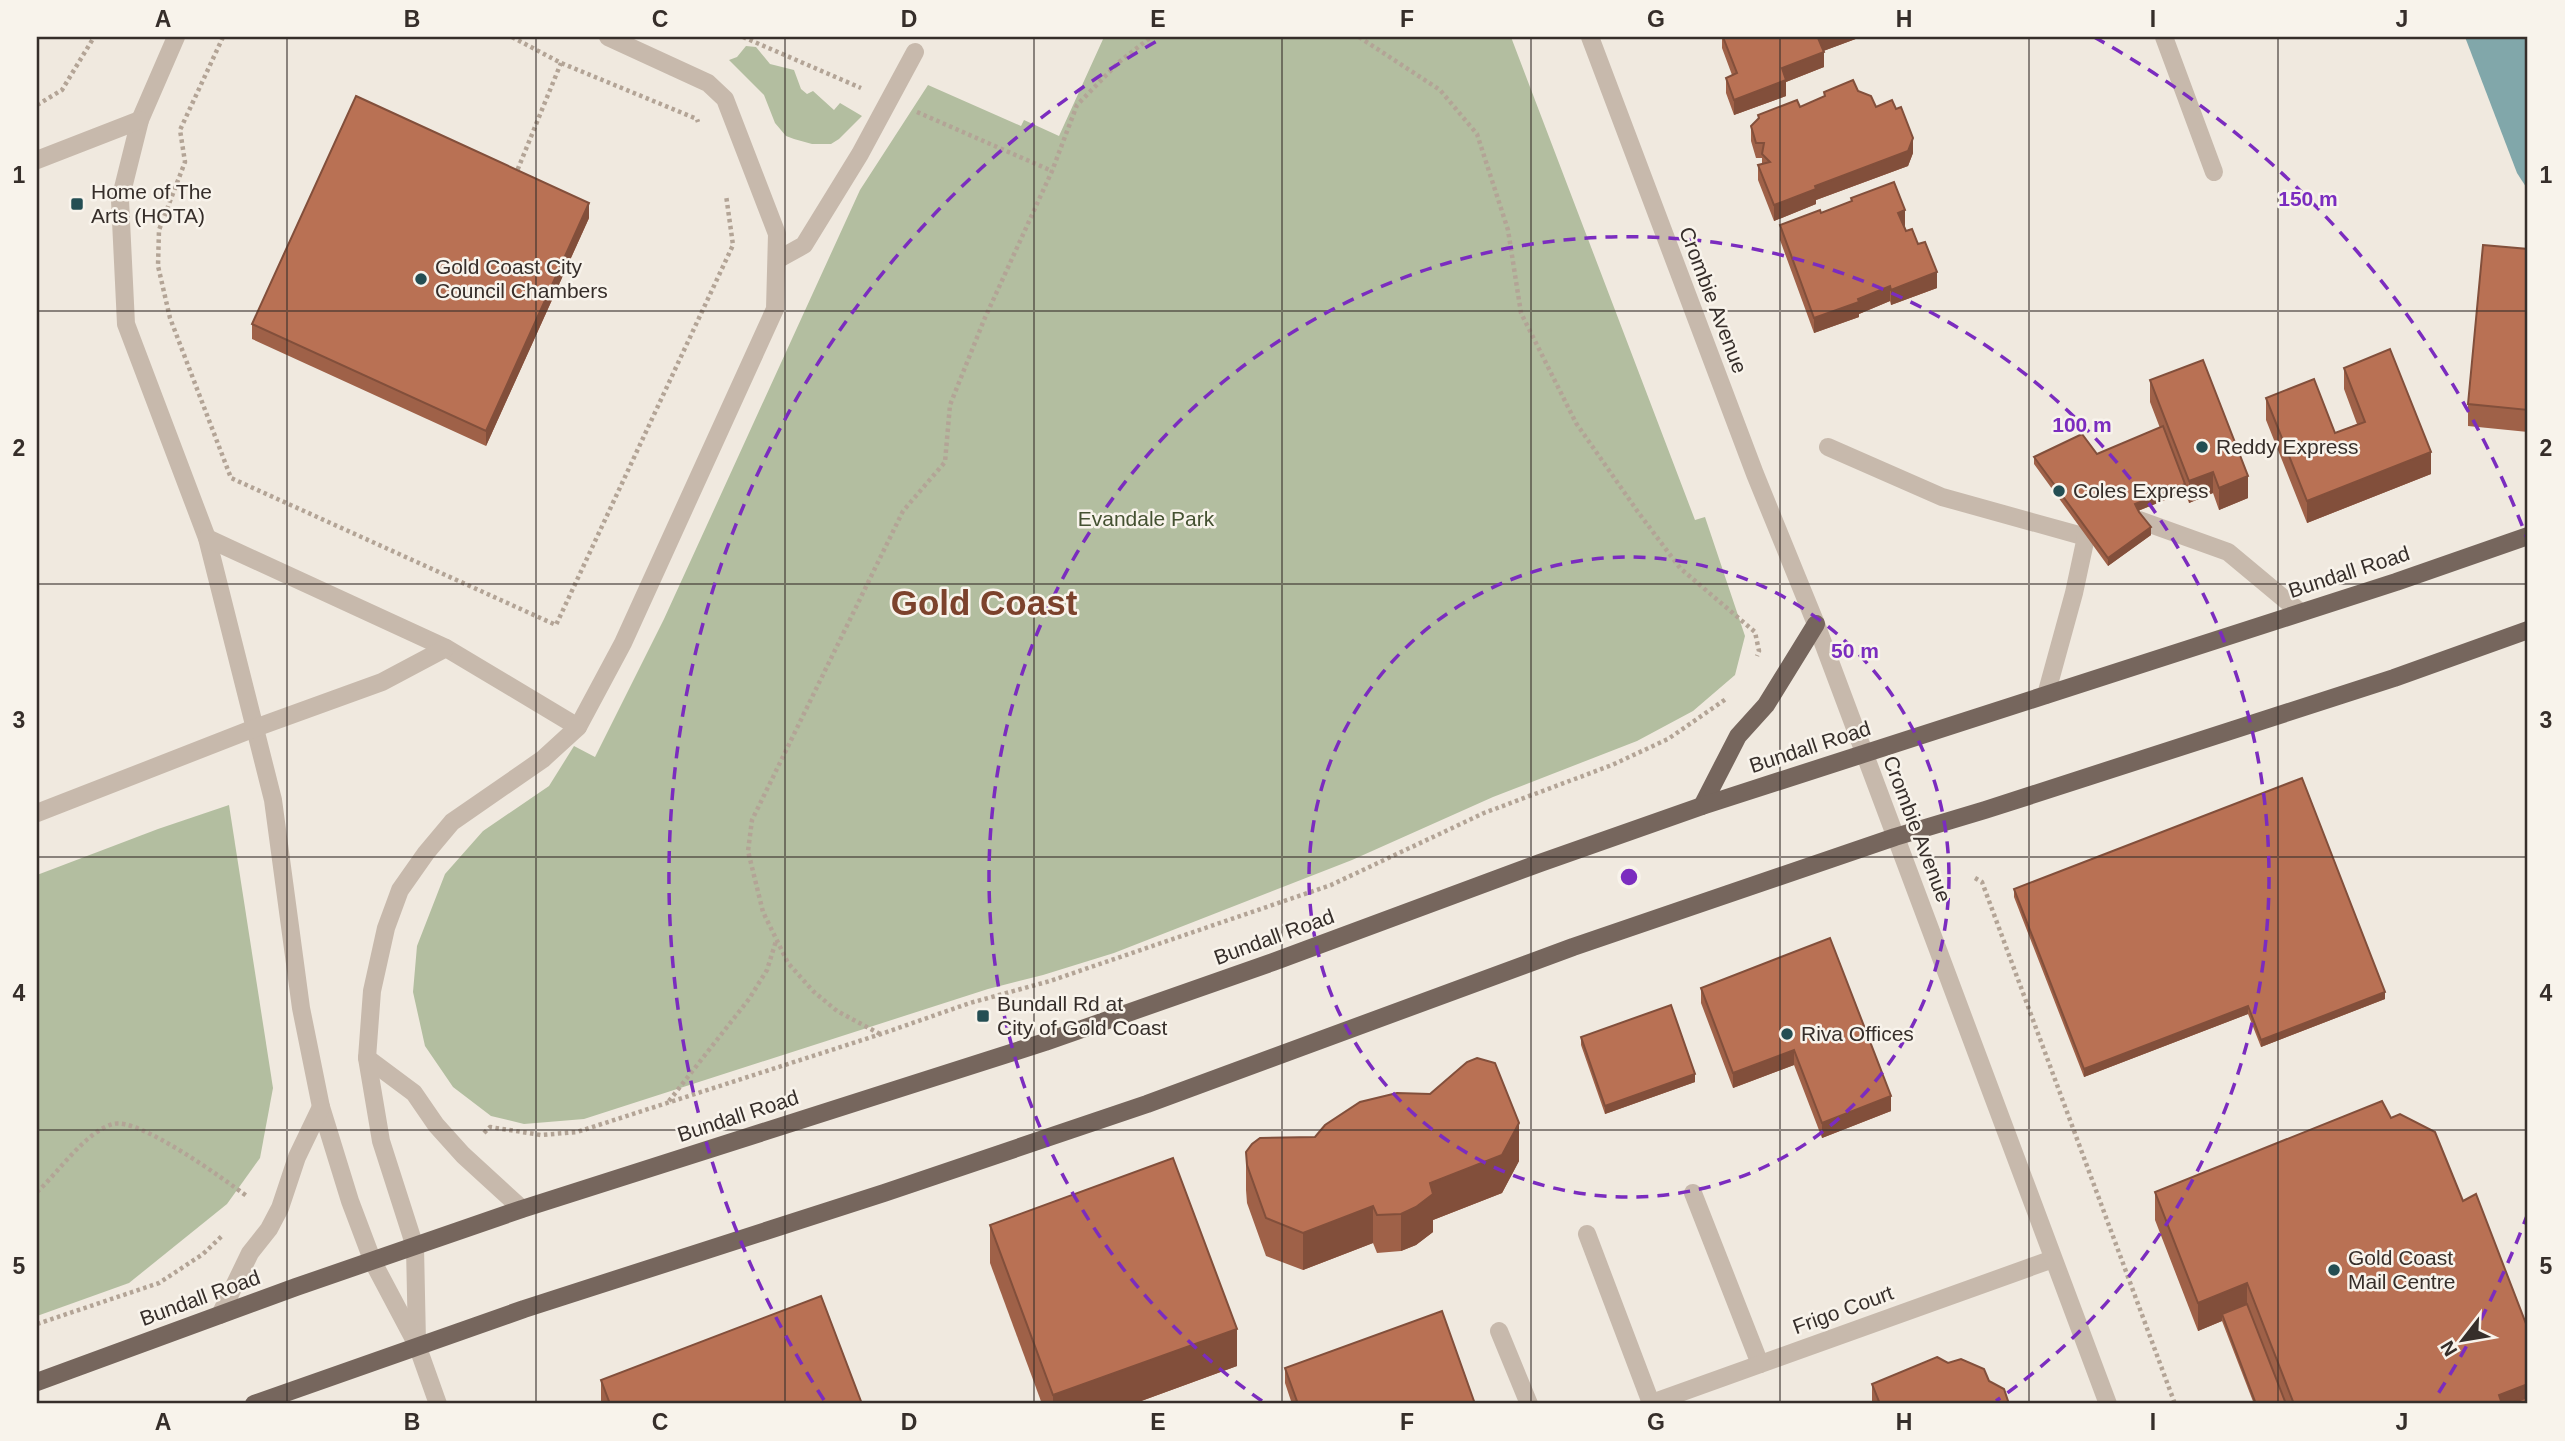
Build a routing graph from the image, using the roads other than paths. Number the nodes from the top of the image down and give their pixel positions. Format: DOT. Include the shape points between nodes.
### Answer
graph roads {
  1 [pos="176,37"];
  2 [pos="608,37"];
  3 [pos="1590,37"];
  4 [pos="2164,37"];
  5 [pos="915,52"];
  6 [pos="140,120"];
  7 [pos="37,160"];
  8 [pos="2214,172"];
  9 [pos="777,260"];
  10 [pos="1828,447"];
  11 [pos="2528,536"];
  12 [pos="2086,537"];
  13 [pos="207,538"];
  14 [pos="2300,612"];
  15 [pos="1816,624"];
  16 [pos="2528,630"];
  17 [pos="446,648"];
  18 [pos="2046,695"];
  19 [pos="578,727"];
  20 [pos="255,728"];
  21 [pos="1865,754"];
  22 [pos="1702,806"];
  23 [pos="37,813"];
  24 [pos="1895,836"];
  25 [pos="367,1058"];
  26 [pos="321,1107"];
  27 [pos="1693,1192"];
  28 [pos="522,1209"];
  29 [pos="1587,1234"];
  30 [pos="415,1247"];
  31 [pos="2053,1259"];
  32 [pos="373,1262"];
  33 [pos="220,1315"];
  34 [pos="1499,1331"];
  35 [pos="418,1345"];
  36 [pos="1760,1364"];
  37 [pos="37,1382"];
  38 [pos="254,1404"];
  39 [pos="438,1404"];
  40 [pos="1529,1404"];
  41 [pos="1650,1404"];
  42 [pos="2108,1404"];
  1 -- 6 [label="street"];
  2 -- 9 [label="street" via="708,83 724,99 778,234"];
  3 -- 15 [label="street, Crombie Avenue"];
  4 -- 8 [label="street"];
  5 -- 9 [label="street" via="804,245"];
  6 -- 7 [label="street"];
  6 -- 13 [label="street" via="120,200 126,324"];
  9 -- 19 [label="street" via="775,309 624,643"];
  10 -- 12 [label="street" via="1941,497"];
  11 -- 14 [label="main road, Bundall Road"];
  12 -- 14 [label="street" via="2139,520 2228,552"];
  12 -- 18 [label="street"];
  13 -- 17 [label="street"];
  13 -- 20 [label="street"];
  14 -- 18 [label="main road, Bundall Road"];
  15 -- 21 [label="street, Crombie Avenue"];
  15 -- 22 [label="main road" via="1766,705 1738,736"];
  16 -- 24 [label="main road" via="2381,682"];
  17 -- 19 [label="street"];
  17 -- 20 [label="street" via="382,682"];
  18 -- 21 [label="main road, Bundall Road"];
  19 -- 25 [label="street" via="543,759 452,822 400,890 372,991"];
  20 -- 23 [label="street"];
  20 -- 26 [label="street" via="273,800 301,1008"];
  21 -- 22 [label="main road, Bundall Road"];
  21 -- 24 [label="street, Crombie Avenue"];
  22 -- 28 [label="main road, Bundall Road" via="1045,1042"];
  24 -- 31 [label="street, Crombie Avenue"];
  24 -- 35 [label="main road" via="1573,947 1147,1104"];
  25 -- 28 [label="street" via="414,1093 463,1155"];
  25 -- 30 [label="street" via="381,1141"];
  26 -- 32 [label="street"];
  26 -- 33 [label="street" via="280,1208 250,1253"];
  27 -- 36 [label="street"];
  28 -- 30 [label="main road, Bundall Road"];
  29 -- 41 [label="street"];
  30 -- 32 [label="main road, Bundall Road"];
  30 -- 35 [label="street"];
  31 -- 36 [label="street, Frigo Court"];
  31 -- 42 [label="street, Crombie Avenue"];
  32 -- 33 [label="main road, Bundall Road"];
  32 -- 35 [label="street"];
  33 -- 37 [label="main road, Bundall Road"];
  34 -- 40 [label="street"];
  35 -- 38 [label="main road"];
  35 -- 39 [label="street"];
  36 -- 41 [label="street, Frigo Court"];
}
